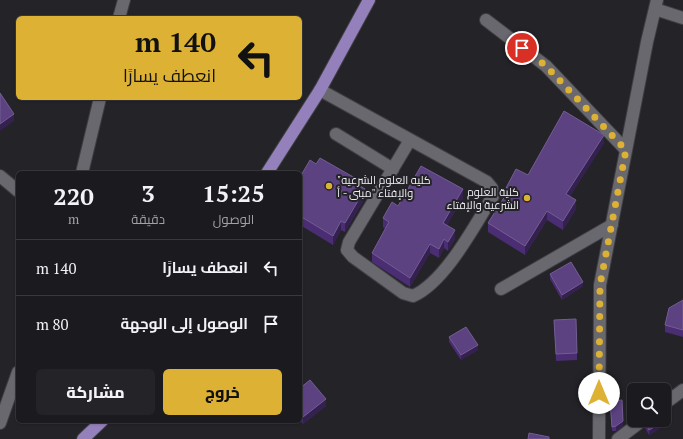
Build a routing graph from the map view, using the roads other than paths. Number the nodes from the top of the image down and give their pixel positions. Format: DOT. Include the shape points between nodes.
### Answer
graph roads {
  1 [pos="124,0"];
  2 [pos="369,0"];
  3 [pos="656,5"];
  4 [pos="120,16"];
  5 [pos="683,18"];
  6 [pos="486,20"];
  7 [pos="320,90"];
  8 [pos="100,100"];
  9 [pos="336,134"];
  10 [pos="410,140"];
  11 [pos="626,150"];
  12 [pos="393,169"];
  13 [pos="82,171"];
  14 [pos="268,171"];
  15 [pos="0,176"];
  16 [pos="16,189"];
  17 [pos="612,225"];
  18 [pos="501,289"];
  19 [pos="16,378"];
  20 [pos="683,390"];
  21 [pos="671,399"];
  22 [pos="0,423"];
  23 [pos="100,423"];
  24 [pos="634,427"];
  25 [pos="83,439"];
  26 [pos="599,439"];
  27 [pos="618,439"];
  1 -- 4 [label="street"];
  2 -- 7 [label="main road"];
  3 -- 5 [label="street"];
  3 -- 11 [label="street"];
  6 -- 11 [label="street" via="546,66"];
  7 -- 10 [label="street"];
  7 -- 14 [label="main road"];
  8 -- 13 [label="street"];
  9 -- 12 [label="street"];
  10 -- 12 [label="street"];
  10 -- 12 [label="street" via="486,182 492,188 493,196 459,252 422,293 414,296 397,288 347,250 349,242"];
  11 -- 17 [label="street"];
  15 -- 16 [label="street"];
  17 -- 18 [label="street"];
  17 -- 26 [label="street" via="600,285"];
  19 -- 22 [label="street"];
  20 -- 21 [label="street"];
  23 -- 25 [label="main road"];
  24 -- 27 [label="street"];
}
